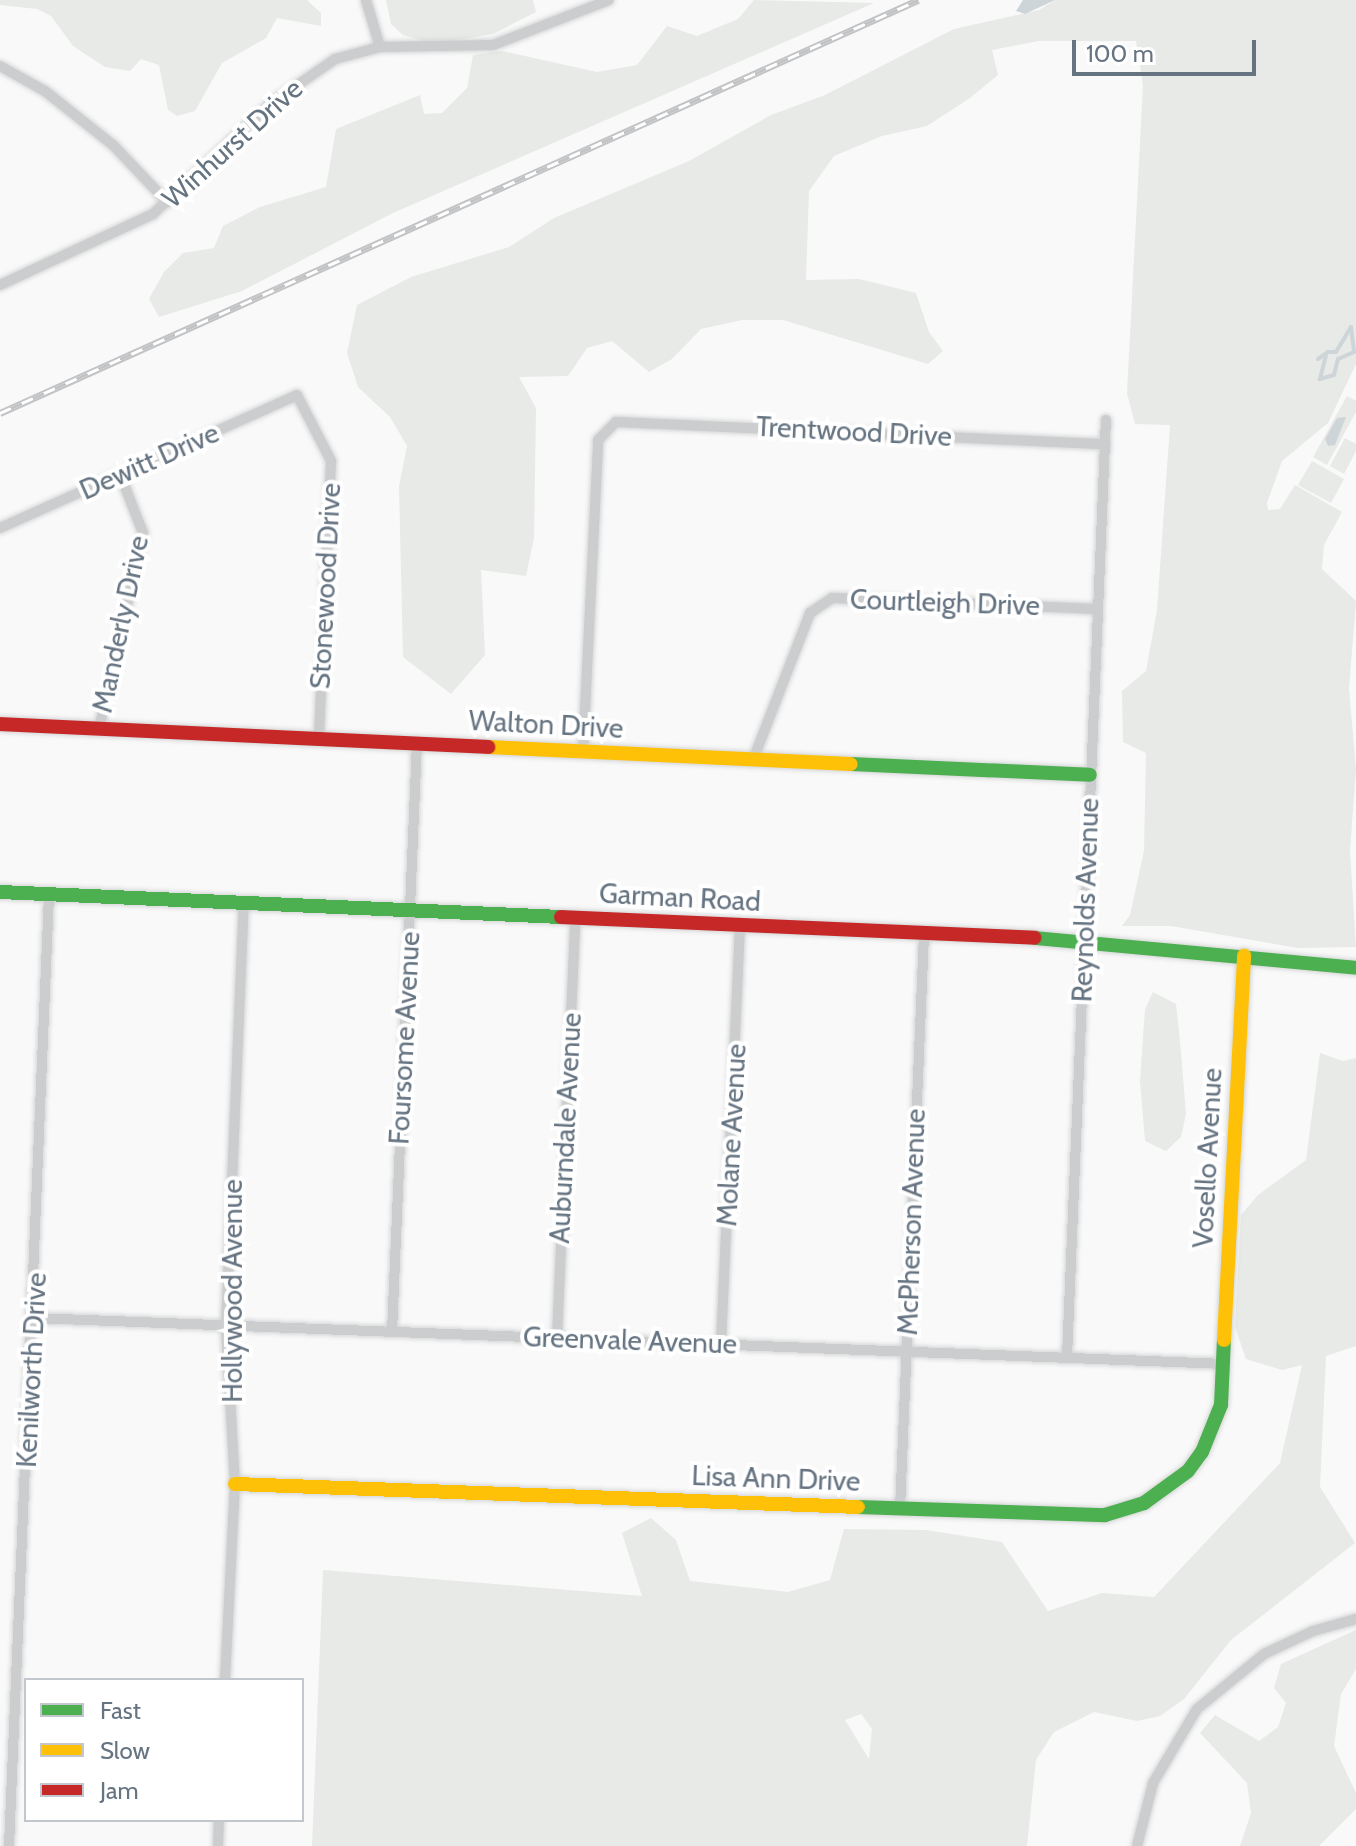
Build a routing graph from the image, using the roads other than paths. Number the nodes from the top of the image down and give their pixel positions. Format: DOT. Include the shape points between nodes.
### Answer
graph roads {
  1 [pos="366,0"];
  2 [pos="609,0"];
  3 [pos="380,47"];
  4 [pos="0,66"];
  5 [pos="167,202"];
  6 [pos="0,285"];
  7 [pos="297,395"];
  8 [pos="1106,420"];
  9 [pos="1106,444"];
  10 [pos="120,474"];
  11 [pos="0,528"];
  12 [pos="1098,609"];
  13 [pos="0,724"];
  14 [pos="99,729"];
  15 [pos="319,738"];
  16 [pos="417,744"];
  17 [pos="583,752"];
  18 [pos="753,760"];
  19 [pos="1090,775"];
  20 [pos="0,892"];
  21 [pos="49,894"];
  22 [pos="244,903"];
  23 [pos="410,910"];
  24 [pos="575,919"];
  25 [pos="740,927"];
  26 [pos="924,934"];
  27 [pos="1082,940"];
  28 [pos="1244,956"];
  29 [pos="1356,968"];
  30 [pos="34,1318"];
  31 [pos="226,1326"];
  32 [pos="392,1332"];
  33 [pos="557,1338"];
  34 [pos="721,1343"];
  35 [pos="906,1352"];
  36 [pos="1067,1357"];
  37 [pos="1225,1364"];
  38 [pos="235,1484"];
  39 [pos="900,1509"];
  40 [pos="1356,1619"];
  41 [pos="225,1678"];
  42 [pos="219,1822"];
  43 [pos="9,1846"];
  44 [pos="218,1846"];
  45 [pos="1137,1846"];
  1 -- 3 [label="street"];
  2 -- 3 [label="street, Winhurst Drive" via="493,45"];
  3 -- 5 [label="street, Winhurst Drive" via="335,59 298,82"];
  4 -- 5 [label="street" via="45,91 113,145"];
  5 -- 6 [label="street, Winhurst Drive" via="138,222"];
  7 -- 10 [label="street, Dewitt Drive"];
  7 -- 15 [label="street, Stonewood Drive" via="331,461"];
  8 -- 9 [label="street, Reynolds Avenue"];
  9 -- 12 [label="street, Reynolds Avenue"];
  9 -- 17 [label="street, Trentwood Drive" via="629,421 605,429 598,440"];
  10 -- 11 [label="street, Dewitt Drive"];
  10 -- 14 [label="street, Manderly Drive" via="143,533"];
  12 -- 18 [label="street, Courtleigh Drive" via="832,598 810,613"];
  12 -- 19 [label="street, Reynolds Avenue"];
  13 -- 14 [label="street, Walton Drive"];
  14 -- 15 [label="street, Walton Drive"];
  15 -- 16 [label="street, Walton Drive"];
  16 -- 17 [label="street, Walton Drive"];
  16 -- 23 [label="street, Foursome Avenue"];
  17 -- 18 [label="street, Walton Drive"];
  18 -- 19 [label="street, Walton Drive"];
  19 -- 27 [label="street, Reynolds Avenue"];
  20 -- 21 [label="street, Garman Road"];
  21 -- 22 [label="street, Garman Road"];
  21 -- 30 [label="street, Kenilworth Drive"];
  22 -- 23 [label="street, Garman Road"];
  22 -- 31 [label="street, Hollywood Avenue"];
  23 -- 24 [label="street, Garman Road"];
  23 -- 32 [label="street, Foursome Avenue"];
  24 -- 25 [label="street, Garman Road"];
  24 -- 33 [label="street, Auburndale Avenue"];
  25 -- 26 [label="street, Garman Road"];
  25 -- 34 [label="street, Molane Avenue"];
  26 -- 27 [label="street, Garman Road"];
  26 -- 35 [label="street, McPherson Avenue"];
  27 -- 28 [label="street, Garman Road"];
  27 -- 36 [label="street, Reynolds Avenue"];
  28 -- 29 [label="street, Garman Road"];
  28 -- 37 [label="street, Vosello Avenue"];
  30 -- 31 [label="street, Greenvale Avenue"];
  30 -- 43 [label="street, Kenilworth Drive"];
  31 -- 32 [label="street, Greenvale Avenue"];
  31 -- 38 [label="street, Hollywood Avenue"];
  32 -- 33 [label="street, Greenvale Avenue"];
  33 -- 34 [label="street, Greenvale Avenue"];
  34 -- 35 [label="street, Greenvale Avenue"];
  35 -- 36 [label="street, Greenvale Avenue"];
  35 -- 39 [label="street, McPherson Avenue"];
  36 -- 37 [label="street, Greenvale Avenue"];
  37 -- 39 [label="street, Lisa Ann Drive" via="1218,1415 1202,1452 1178,1480 1144,1503 1096,1516"];
  38 -- 39 [label="street, Lisa Ann Drive"];
  38 -- 41 [label="street, Hollywood Avenue"];
  40 -- 45 [label="street" via="1313,1631 1264,1654 1197,1709 1153,1783"];
  42 -- 44 [label="street"];
}
